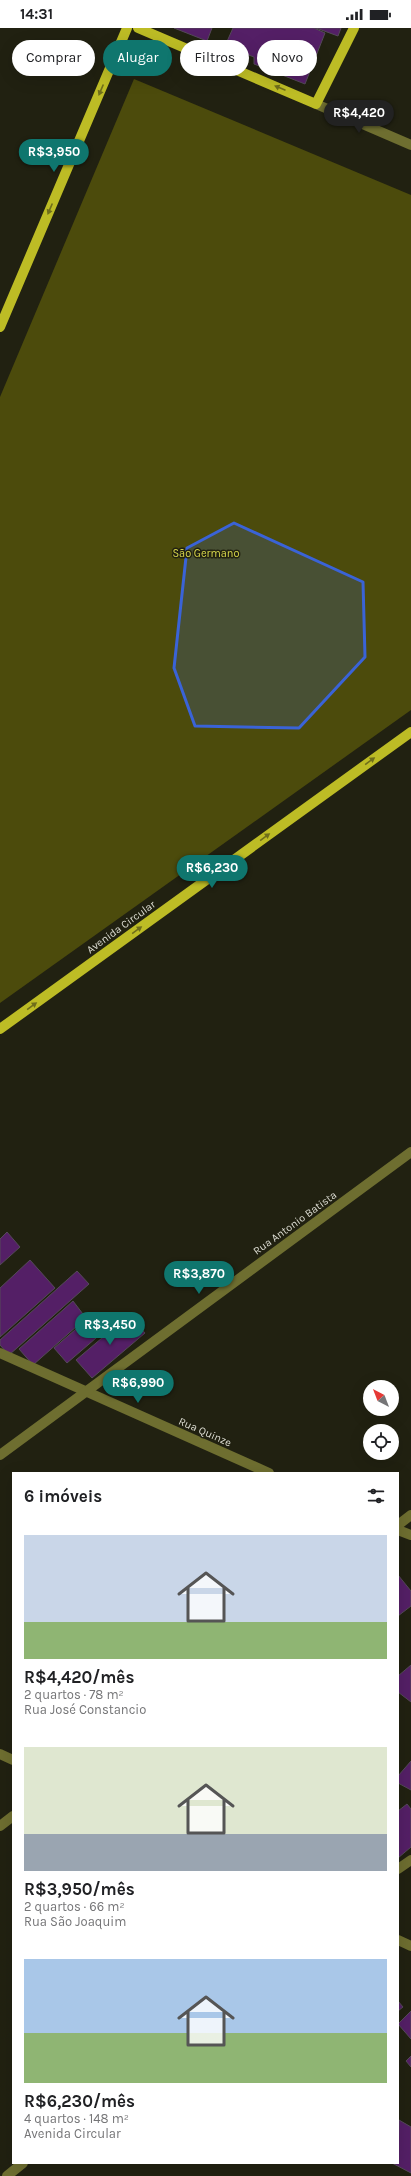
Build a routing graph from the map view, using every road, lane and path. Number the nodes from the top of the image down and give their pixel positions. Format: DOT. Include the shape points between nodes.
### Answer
graph roads {
  1 [pos="127,28"];
  2 [pos="138,28"];
  3 [pos="354,28"];
  4 [pos="316,104"];
  5 [pos="411,145"];
  6 [pos="0,327"];
  7 [pos="411,732"];
  8 [pos="0,1029"];
  9 [pos="411,1152"];
  10 [pos="0,1353"];
  11 [pos="86,1393"];
  12 [pos="0,1455"];
  13 [pos="267,1472"];
  14 [pos="411,1515"];
  15 [pos="399,1523"];
  16 [pos="399,1530"];
  17 [pos="411,1535"];
  18 [pos="0,1754"];
  19 [pos="12,1760"];
  20 [pos="12,1817"];
  21 [pos="0,1826"];
  22 [pos="411,1860"];
  23 [pos="399,1868"];
  24 [pos="399,1940"];
  25 [pos="411,1946"];
  26 [pos="22,2164"];
  27 [pos="7,2176"];
  1 -- 6 [label="main road, one-way"];
  4 -- 2 [label="main road, one-way"];
  3 -- 4 [label="main road"];
  4 -- 5 [label="street"];
  8 -- 7 [label="main road, Avenida Circular, one-way"];
  9 -- 11 [label="street, Rua Antonio Batista"];
  10 -- 11 [label="street, Rua Quinze"];
  11 -- 12 [label="street, Rua Antonio Batista"];
  11 -- 13 [label="street, Rua Quinze"];
  14 -- 15 [label="street"];
  16 -- 17 [label="street"];
  18 -- 19 [label="street"];
  20 -- 21 [label="street"];
  22 -- 23 [label="street"];
  24 -- 25 [label="street"];
  26 -- 27 [label="street"];
}
